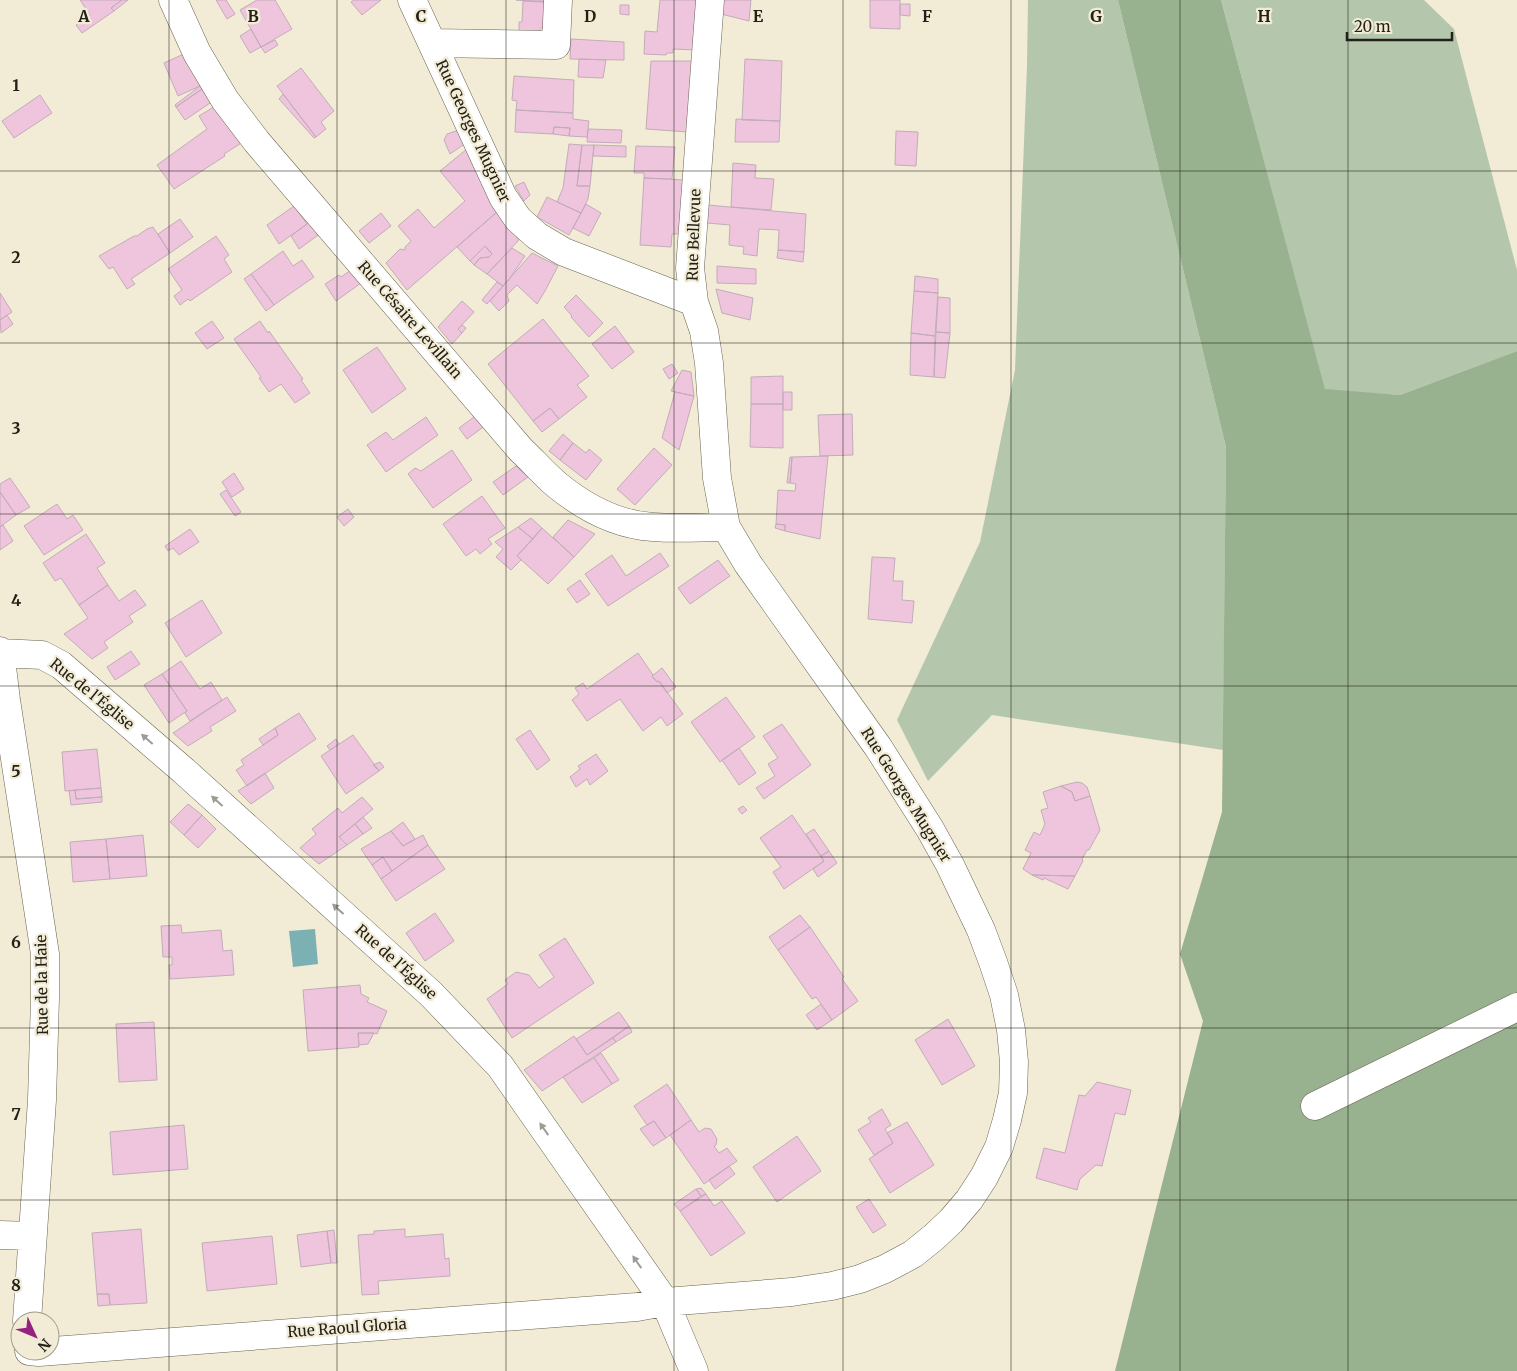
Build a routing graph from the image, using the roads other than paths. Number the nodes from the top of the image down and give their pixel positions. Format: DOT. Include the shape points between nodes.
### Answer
graph roads {
  1 [pos="173,0"];
  2 [pos="412,0"];
  3 [pos="558,0"];
  4 [pos="710,0"];
  5 [pos="432,43"];
  6 [pos="694,302"];
  7 [pos="726,527"];
  8 [pos="0,652"];
  9 [pos="1517,1006"];
  10 [pos="1315,1106"];
  11 [pos="0,1235"];
  12 [pos="32,1236"];
  13 [pos="665,1302"];
  14 [pos="28,1311"];
  15 [pos="60,1350"];
  16 [pos="694,1371"];
  1 -- 7 [label="street, Rue Césaire Levillain" via="197,54 225,100 257,142 521,450 556,484 602,514 624,522 652,527"];
  2 -- 5 [label="street, Rue Georges Mugnier"];
  3 -- 5 [label="street" via="556,45"];
  4 -- 6 [label="street, Rue Bellevue" via="690,268"];
  5 -- 6 [label="street, Rue Georges Mugnier" via="502,197 518,219 537,236 564,252"];
  6 -- 7 [label="street, Rue Bellevue" via="704,331 709,363 717,478"];
  7 -- 13 [label="street, Rue Georges Mugnier" via="748,564 878,747 954,873 981,930 1004,995 1014,1062 1013,1093 999,1147 984,1177 951,1220 913,1254 860,1279 832,1286"];
  8 -- 12 [label="street, Rue de la Haie" via="45,954 42,1100"];
  13 -- 8 [label="street, Rue de l'Église, one-way" via="500,1066 431,994 184,771 61,665 42,655"];
  9 -- 10 [label="street"];
  11 -- 12 [label="street"];
  12 -- 14 [label="street, Rue de la Haie"];
  13 -- 15 [label="street, Rue Raoul Gloria" via="637,1307"];
  13 -- 16 [label="street, Rue de l'Église"];
}
